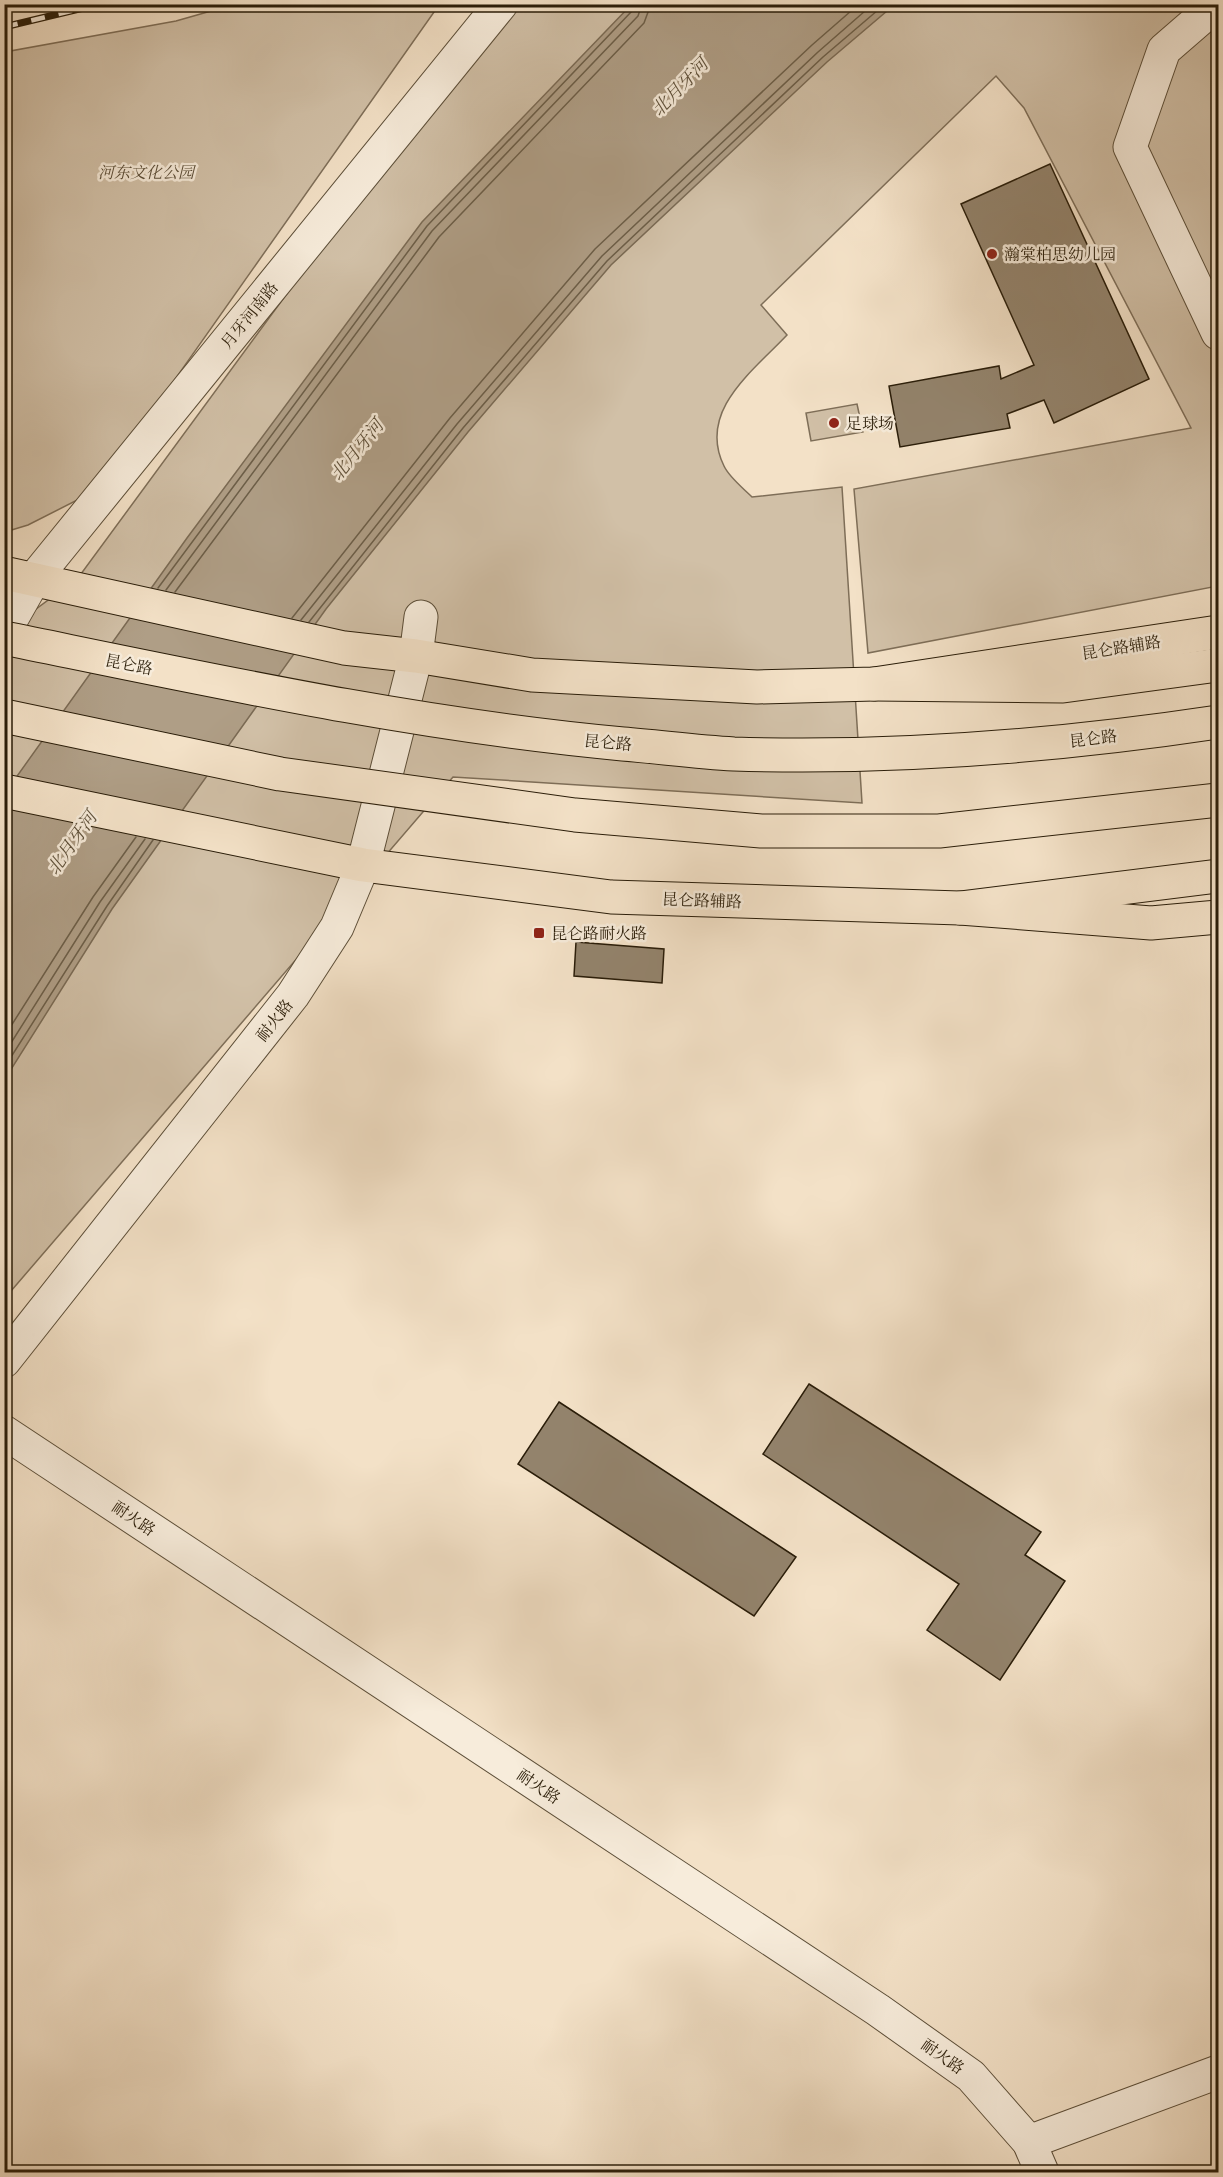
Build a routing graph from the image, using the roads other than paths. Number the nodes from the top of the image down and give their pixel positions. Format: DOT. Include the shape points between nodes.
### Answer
graph roads {
  1 [pos="501,4"];
  2 [pos="1217,4"];
  3 [pos="1218,333"];
  4 [pos="19,576"];
  5 [pos="421,617"];
  6 [pos="4,632"];
  7 [pos="1218,632"];
  8 [pos="4,639"];
  9 [pos="416,656"];
  10 [pos="1218,665"];
  11 [pos="874,684"];
  12 [pos="4,716"];
  13 [pos="1218,722"];
  14 [pos="4,791"];
  15 [pos="1218,800"];
  16 [pos="363,865"];
  17 [pos="1218,876"];
  18 [pos="960,908"];
  19 [pos="1218,917"];
  20 [pos="4,1361"];
  21 [pos="4,1432"];
  22 [pos="1218,2072"];
  23 [pos="1029,2142"];
  24 [pos="1042,2172"];
  1 -- 4 [label="street, 月牙河南路"];
  2 -- 3 [label="street" via="1164,50 1130,147"];
  4 -- 6 [label="street, 月牙河南路"];
  4 -- 9 [label="main road, 昆仑路辅路" via="344,648"];
  5 -- 9 [label="street, 耐火路"];
  7 -- 11 [label="main road, 昆仑路辅路"];
  8 -- 13 [label="main road, 昆仑路, bridge" via="520,735 732,754 877,754 1024,745"];
  9 -- 11 [label="main road, 昆仑路辅路" via="532,675 622,681 757,687"];
  9 -- 16 [label="street, 耐火路"];
  10 -- 11 [label="main road" via="1063,686"];
  12 -- 15 [label="main road, bridge" via="280,774 574,816 761,831 939,831"];
  14 -- 16 [label="main road, 昆仑路辅路"];
  16 -- 18 [label="main road, 昆仑路辅路" via="611,897"];
  16 -- 20 [label="street, 耐火路" via="338,927 293,995"];
  17 -- 18 [label="main road"];
  18 -- 19 [label="main road, 昆仑路辅路" via="1151,923"];
  21 -- 23 [label="street, 耐火路" via="878,2010 971,2076"];
  22 -- 23 [label="street"];
  23 -- 24 [label="street, 耐火路"];
}
